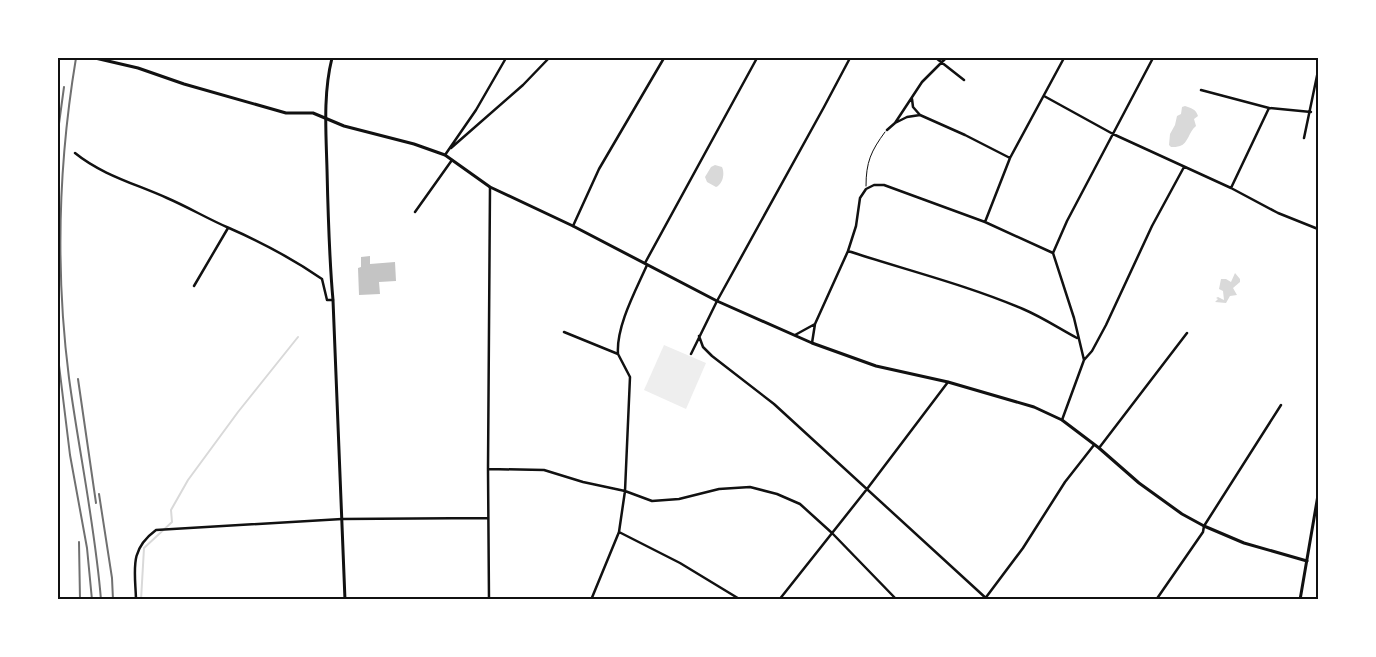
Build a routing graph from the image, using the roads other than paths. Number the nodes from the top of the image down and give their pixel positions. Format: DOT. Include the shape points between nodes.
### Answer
graph roads {
  1 [pos="96,58"];
  2 [pos="332,58"];
  3 [pos="506,58"];
  4 [pos="549,58"];
  5 [pos="664,58"];
  6 [pos="757,58"];
  7 [pos="850,58"];
  8 [pos="936,58"];
  9 [pos="946,58"];
  10 [pos="1064,58"];
  11 [pos="1152,58"];
  12 [pos="113,59"];
  13 [pos="941,62"];
  14 [pos="1318,71"];
  15 [pos="964,80"];
  16 [pos="1201,90"];
  17 [pos="1044,96"];
  18 [pos="912,98"];
  19 [pos="1269,108"];
  20 [pos="1311,112"];
  21 [pos="920,115"];
  22 [pos="325,118"];
  23 [pos="895,123"];
  24 [pos="886,130"];
  25 [pos="1113,134"];
  26 [pos="1304,138"];
  27 [pos="451,148"];
  28 [pos="75,153"];
  29 [pos="445,155"];
  30 [pos="1010,158"];
  31 [pos="452,160"];
  32 [pos="1184,168"];
  33 [pos="490,187"];
  34 [pos="1231,188"];
  35 [pos="415,212"];
  36 [pos="985,222"];
  37 [pos="573,226"];
  38 [pos="228,228"];
  39 [pos="1318,229"];
  40 [pos="848,250"];
  41 [pos="1053,253"];
  42 [pos="646,264"];
  43 [pos="194,286"];
  44 [pos="332,300"];
  45 [pos="717,301"];
  46 [pos="814,324"];
  47 [pos="564,332"];
  48 [pos="1186,333"];
  49 [pos="795,335"];
  50 [pos="699,336"];
  51 [pos="1078,338"];
  52 [pos="812,343"];
  53 [pos="618,354"];
  54 [pos="691,354"];
  55 [pos="1084,360"];
  56 [pos="948,382"];
  57 [pos="1281,405"];
  58 [pos="1062,420"];
  59 [pos="1094,445"];
  60 [pos="1099,448"];
  61 [pos="488,469"];
  62 [pos="867,489"];
  63 [pos="625,491"];
  64 [pos="1318,495"];
  65 [pos="488,518"];
  66 [pos="342,519"];
  67 [pos="1204,526"];
  68 [pos="619,532"];
  69 [pos="832,533"];
  70 [pos="1307,561"];
  71 [pos="136,599"];
  72 [pos="986,599"];
  73 [pos="345,600"];
  74 [pos="489,600"];
  75 [pos="592,600"];
  76 [pos="741,600"];
  77 [pos="779,600"];
  78 [pos="897,600"];
  79 [pos="1156,600"];
  80 [pos="1300,600"];
  1 -- 12 [label="street"];
  2 -- 22 [label="street"];
  3 -- 27 [label="street"];
  4 -- 27 [label="street" via="523,86"];
  5 -- 37 [label="street" via="599,169"];
  6 -- 42 [label="street"];
  7 -- 45 [label="street"];
  8 -- 13 [label="street"];
  9 -- 13 [label="street"];
  10 -- 17 [label="street"];
  11 -- 25 [label="street"];
  12 -- 22 [label="street" via="260,106 286,113 313,113"];
  13 -- 15 [label="street"];
  13 -- 18 [label="street"];
  14 -- 20 [label="street"];
  16 -- 19 [label="street"];
  17 -- 25 [label="street"];
  17 -- 30 [label="street"];
  18 -- 21 [label="street" via="913,107"];
  18 -- 23 [label="street"];
  19 -- 20 [label="street"];
  19 -- 34 [label="street"];
  20 -- 26 [label="street"];
  21 -- 23 [label="street"];
  21 -- 30 [label="street"];
  22 -- 29 [label="street"];
  22 -- 44 [label="street"];
  23 -- 24 [label="street"];
  25 -- 32 [label="street"];
  25 -- 41 [label="street"];
  27 -- 29 [label="street"];
  28 -- 38 [label="street" via="103,172 186,206"];
  29 -- 31 [label="street"];
  30 -- 36 [label="street"];
  31 -- 33 [label="street"];
  31 -- 35 [label="street"];
  32 -- 34 [label="street"];
  32 -- 55 [label="street" via="1152,226 1106,325"];
  33 -- 37 [label="street"];
  33 -- 61 [label="street"];
  34 -- 39 [label="street" via="1278,213"];
  36 -- 40 [label="street" via="884,185 874,185 866,189 860,198"];
  36 -- 41 [label="street"];
  37 -- 42 [label="street"];
  38 -- 43 [label="street"];
  38 -- 44 [label="street" via="302,265 322,279 327,300"];
  40 -- 46 [label="street"];
  40 -- 51 [label="street" via="967,288 1024,310"];
  41 -- 51 [label="street"];
  42 -- 45 [label="street"];
  42 -- 53 [label="street" via="622,326"];
  44 -- 66 [label="street"];
  45 -- 49 [label="street"];
  45 -- 50 [label="street"];
  46 -- 49 [label="street"];
  46 -- 52 [label="street"];
  47 -- 53 [label="street"];
  48 -- 60 [label="street"];
  49 -- 52 [label="street"];
  50 -- 54 [label="street"];
  50 -- 62 [label="street" via="712,356 774,404"];
  51 -- 55 [label="street"];
  52 -- 56 [label="street" via="876,366"];
  53 -- 63 [label="street" via="630,377"];
  55 -- 58 [label="street"];
  56 -- 58 [label="street" via="1034,407"];
  56 -- 62 [label="street"];
  57 -- 67 [label="street"];
  58 -- 59 [label="street"];
  59 -- 60 [label="street"];
  59 -- 72 [label="street"];
  60 -- 67 [label="street" via="1139,483"];
  61 -- 63 [label="street" via="544,470"];
  61 -- 65 [label="street"];
  62 -- 69 [label="street"];
  62 -- 72 [label="street"];
  63 -- 68 [label="street"];
  63 -- 69 [label="street" via="652,502 719,489 750,487 800,504"];
  64 -- 70 [label="street"];
  65 -- 66 [label="street"];
  65 -- 74 [label="street"];
  66 -- 71 [label="street" via="156,530 140,545 136,555"];
  66 -- 73 [label="street"];
  67 -- 70 [label="street" via="1244,543"];
  67 -- 79 [label="street"];
  68 -- 75 [label="street"];
  68 -- 76 [label="street" via="680,563"];
  69 -- 77 [label="street"];
  69 -- 78 [label="street"];
  70 -- 80 [label="street"];
}
